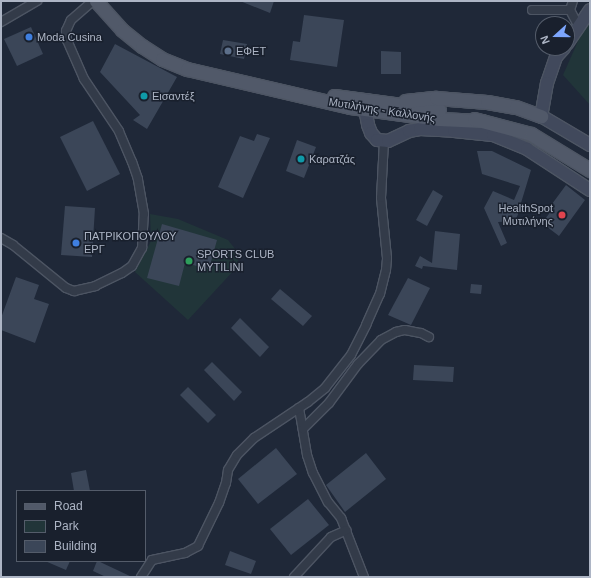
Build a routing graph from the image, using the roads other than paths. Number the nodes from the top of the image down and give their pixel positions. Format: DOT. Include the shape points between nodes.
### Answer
graph roads {
  1 [pos="37,1"];
  2 [pos="94,1"];
  3 [pos="573,1"];
  4 [pos="532,10"];
  5 [pos="570,10"];
  6 [pos="590,10"];
  7 [pos="1,22"];
  8 [pos="579,27"];
  9 [pos="575,33"];
  10 [pos="558,56"];
  11 [pos="392,103"];
  12 [pos="370,105"];
  13 [pos="541,116"];
  14 [pos="482,121"];
  15 [pos="384,141"];
  16 [pos="590,145"];
  17 [pos="590,170"];
  18 [pos="590,190"];
  19 [pos="1,238"];
  20 [pos="429,337"];
  21 [pos="300,408"];
  22 [pos="303,429"];
  23 [pos="347,530"];
  24 [pos="141,577"];
  25 [pos="294,577"];
  26 [pos="364,577"];
  1 -- 7 [label="street"];
  2 -- 12 [label="main road, Μυτιλήνης - Καλλονής" via="122,30 142,46 162,59 187,69 284,91"];
  2 -- 19 [label="street" via="71,20 66,31 67,40 84,79 120,131 132,162 138,179 144,214 142,248 132,266 122,273 95,286 74,291 66,288"];
  3 -- 5 [label="street"];
  4 -- 5 [label="street"];
  5 -- 8 [label="street"];
  6 -- 8 [label="street"];
  8 -- 9 [label="street"];
  10 -- 13 [label="street" via="547,83"];
  11 -- 12 [label="main road, Μυτιλήνης - Καλλονής"];
  11 -- 13 [label="main road" via="419,98 458,98 516,107"];
  11 -- 14 [label="main road, Μυτιλήνης - Καλλονής" via="442,110"];
  12 -- 14 [label="main road, Μυτιλήνης - Καλλονής" via="439,119"];
  12 -- 15 [label="street" via="368,125 373,137"];
  13 -- 16 [label="street"];
  14 -- 17 [label="main road, Μυτιλήνης - Καλλονής" via="530,134"];
  15 -- 18 [label="street" via="409,131 420,130 454,130 493,135 527,149"];
  15 -- 21 [label="street" via="381,213 387,258 380,294 351,355 325,388"];
  20 -- 22 [label="street" via="421,332 405,330 381,340 358,364 329,403"];
  21 -- 22 [label="street"];
  21 -- 24 [label="street" via="254,438 237,455 228,470 220,503 198,546 185,553 152,560"];
  22 -- 23 [label="street" via="307,455 317,483"];
  23 -- 25 [label="street" via="331,537"];
  23 -- 26 [label="street"];
}
